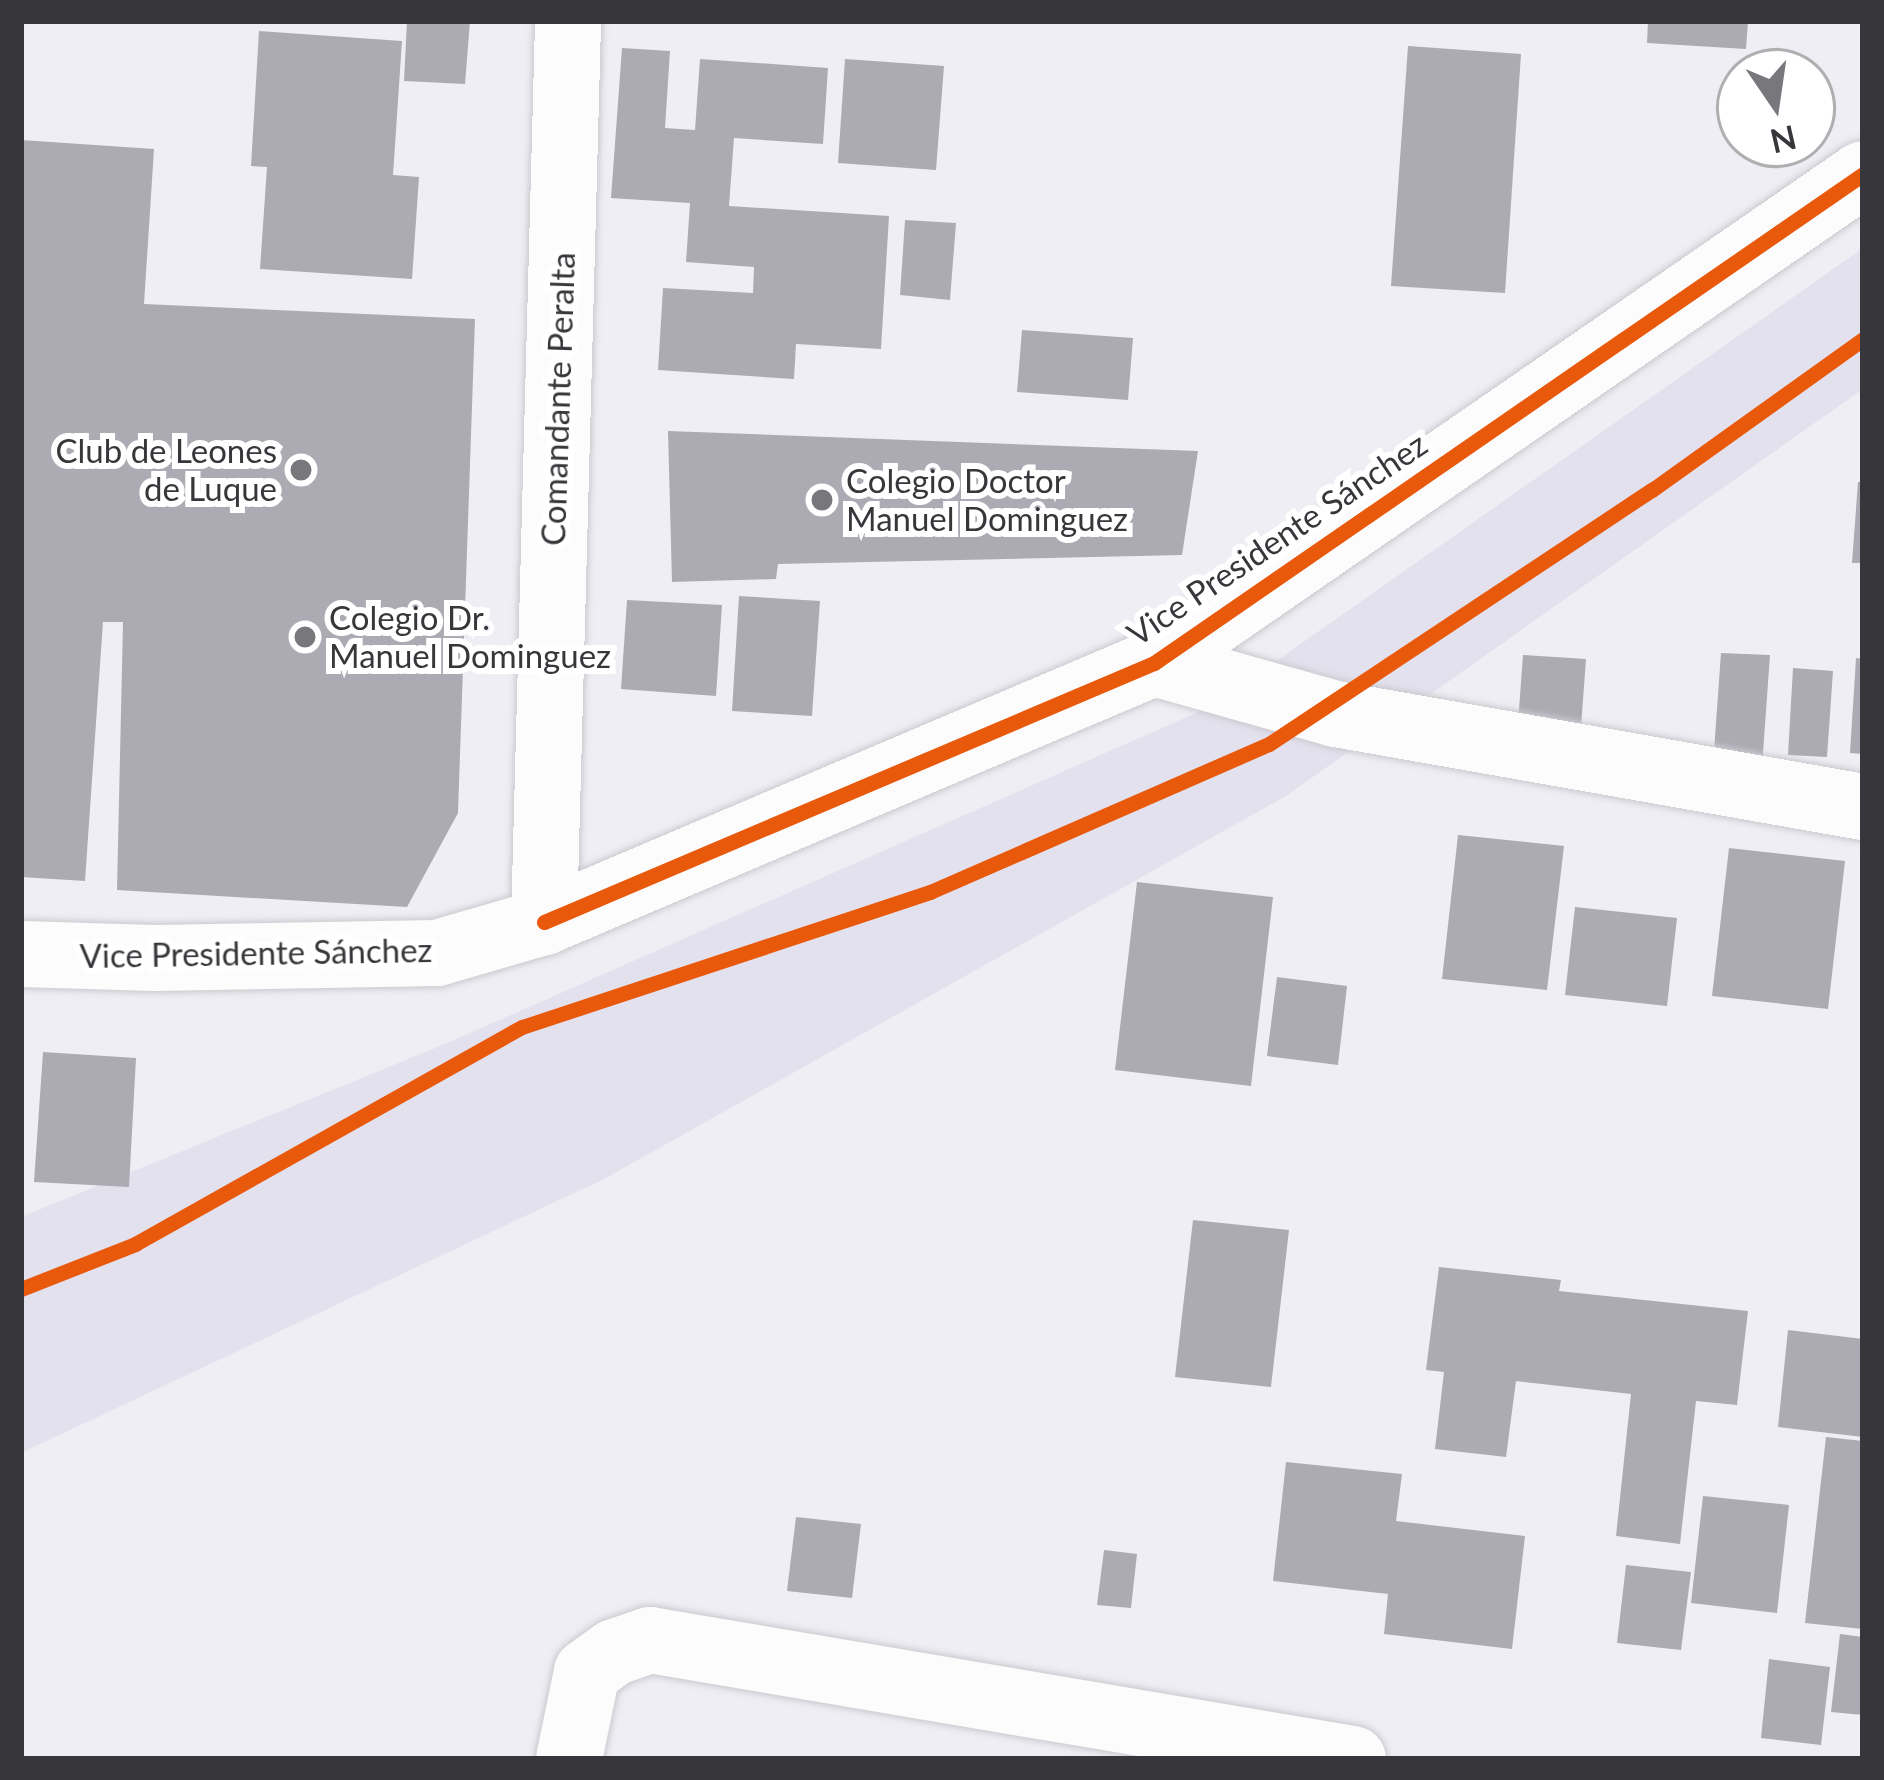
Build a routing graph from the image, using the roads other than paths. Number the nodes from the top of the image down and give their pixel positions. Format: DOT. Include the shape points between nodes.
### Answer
graph roads {
  1 [pos="568,21"];
  2 [pos="1863,174"];
  3 [pos="1154,663"];
  4 [pos="1863,807"];
  5 [pos="544,922"];
  6 [pos="21,955"];
  7 [pos="569,1759"];
  8 [pos="1353,1759"];
  1 -- 5 [label="street, Comandante Peralta"];
  2 -- 3 [label="street, Vice Presidente Sánchez"];
  3 -- 4 [label="street, Vice Presidente Sánchez" via="1336,714"];
  3 -- 5 [label="street, Vice Presidente Sánchez"];
  5 -- 6 [label="street, Vice Presidente Sánchez" via="437,953"];
  7 -- 8 [label="street" via="587,1672 650,1640"];
}
